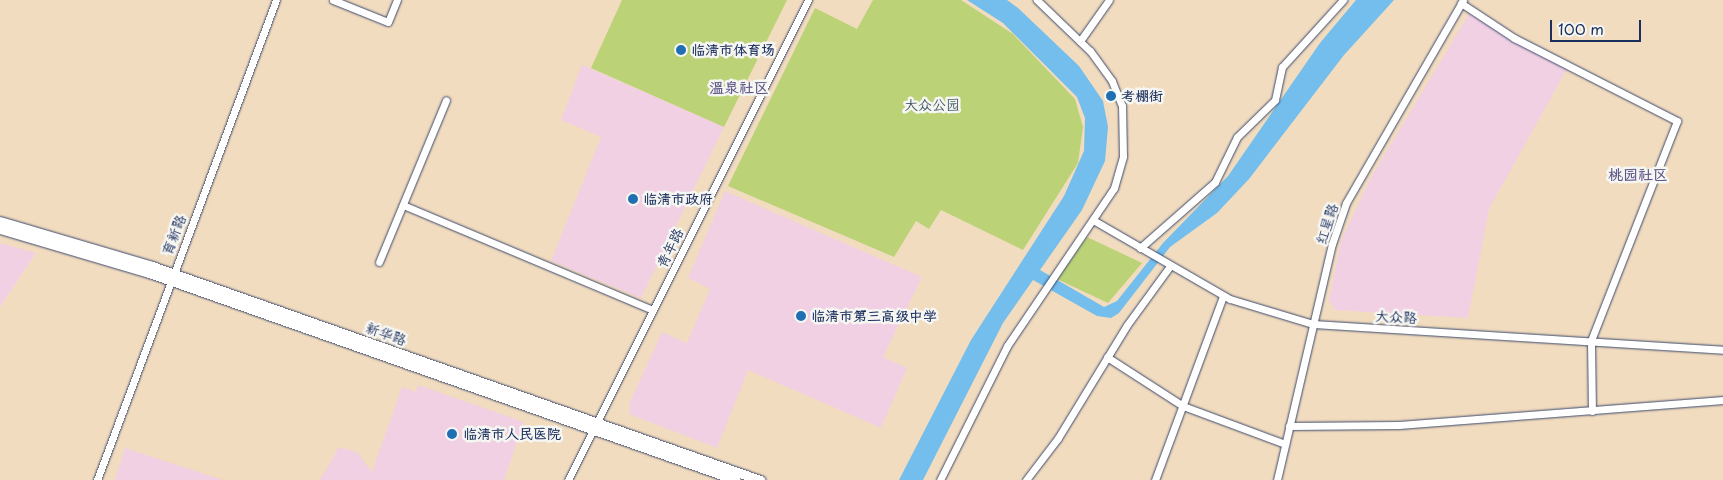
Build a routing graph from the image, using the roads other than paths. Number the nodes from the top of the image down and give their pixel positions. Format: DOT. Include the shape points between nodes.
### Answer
graph roads {
  1 [pos="276,0"];
  2 [pos="333,0"];
  3 [pos="397,0"];
  4 [pos="808,0"];
  5 [pos="1038,0"];
  6 [pos="1109,0"];
  7 [pos="1343,0"];
  8 [pos="1462,2"];
  9 [pos="1080,41"];
  10 [pos="446,100"];
  11 [pos="402,206"];
  12 [pos="1093,220"];
  13 [pos="0,221"];
  14 [pos="0,230"];
  15 [pos="1140,248"];
  16 [pos="379,262"];
  17 [pos="1170,266"];
  18 [pos="170,278"];
  19 [pos="1223,296"];
  20 [pos="653,310"];
  21 [pos="1313,324"];
  22 [pos="1591,341"];
  23 [pos="1723,350"];
  24 [pos="1107,357"];
  25 [pos="1723,400"];
  26 [pos="1183,406"];
  27 [pos="1592,411"];
  28 [pos="595,426"];
  29 [pos="1290,426"];
  30 [pos="1286,444"];
  31 [pos="97,480"];
  32 [pos="568,480"];
  33 [pos="736,480"];
  34 [pos="760,480"];
  35 [pos="940,480"];
  36 [pos="1026,480"];
  37 [pos="1156,480"];
  38 [pos="1277,480"];
  1 -- 18 [label="street, 育新路"];
  2 -- 3 [label="street" via="388,22"];
  4 -- 20 [label="street, 青年路"];
  5 -- 9 [label="street"];
  6 -- 9 [label="street"];
  7 -- 15 [label="street" via="1282,67 1276,100 1237,137 1215,182"];
  8 -- 21 [label="street, 红星路" via="1346,204"];
  8 -- 22 [label="street" via="1514,38 1677,121"];
  9 -- 12 [label="street" via="1112,81 1124,120 1121,169 1114,188"];
  10 -- 11 [label="street"];
  11 -- 16 [label="street"];
  11 -- 20 [label="street"];
  12 -- 15 [label="street, 大众路"];
  12 -- 35 [label="street" via="1007,346"];
  13 -- 18 [label="main road, 新华路"];
  14 -- 18 [label="main road, 新华路"];
  15 -- 17 [label="street, 大众路"];
  17 -- 19 [label="street, 大众路"];
  17 -- 24 [label="street"];
  18 -- 28 [label="main road, 新华路"];
  18 -- 31 [label="street, 育新路"];
  19 -- 21 [label="street, 大众路" via="1261,312"];
  19 -- 26 [label="street"];
  20 -- 28 [label="street, 青年路"];
  21 -- 22 [label="street, 大众路"];
  21 -- 29 [label="street, 红星路"];
  22 -- 23 [label="street, 大众路"];
  22 -- 27 [label="street"];
  24 -- 26 [label="street"];
  24 -- 36 [label="street" via="1058,438"];
  25 -- 27 [label="street"];
  26 -- 30 [label="street"];
  26 -- 37 [label="street"];
  27 -- 29 [label="street" via="1399,425"];
  28 -- 32 [label="street, 青年路"];
  28 -- 33 [label="main road, 新华路"];
  28 -- 34 [label="main road, 新华路"];
  29 -- 30 [label="street, 红星路"];
  30 -- 38 [label="street, 红星路"];
}
